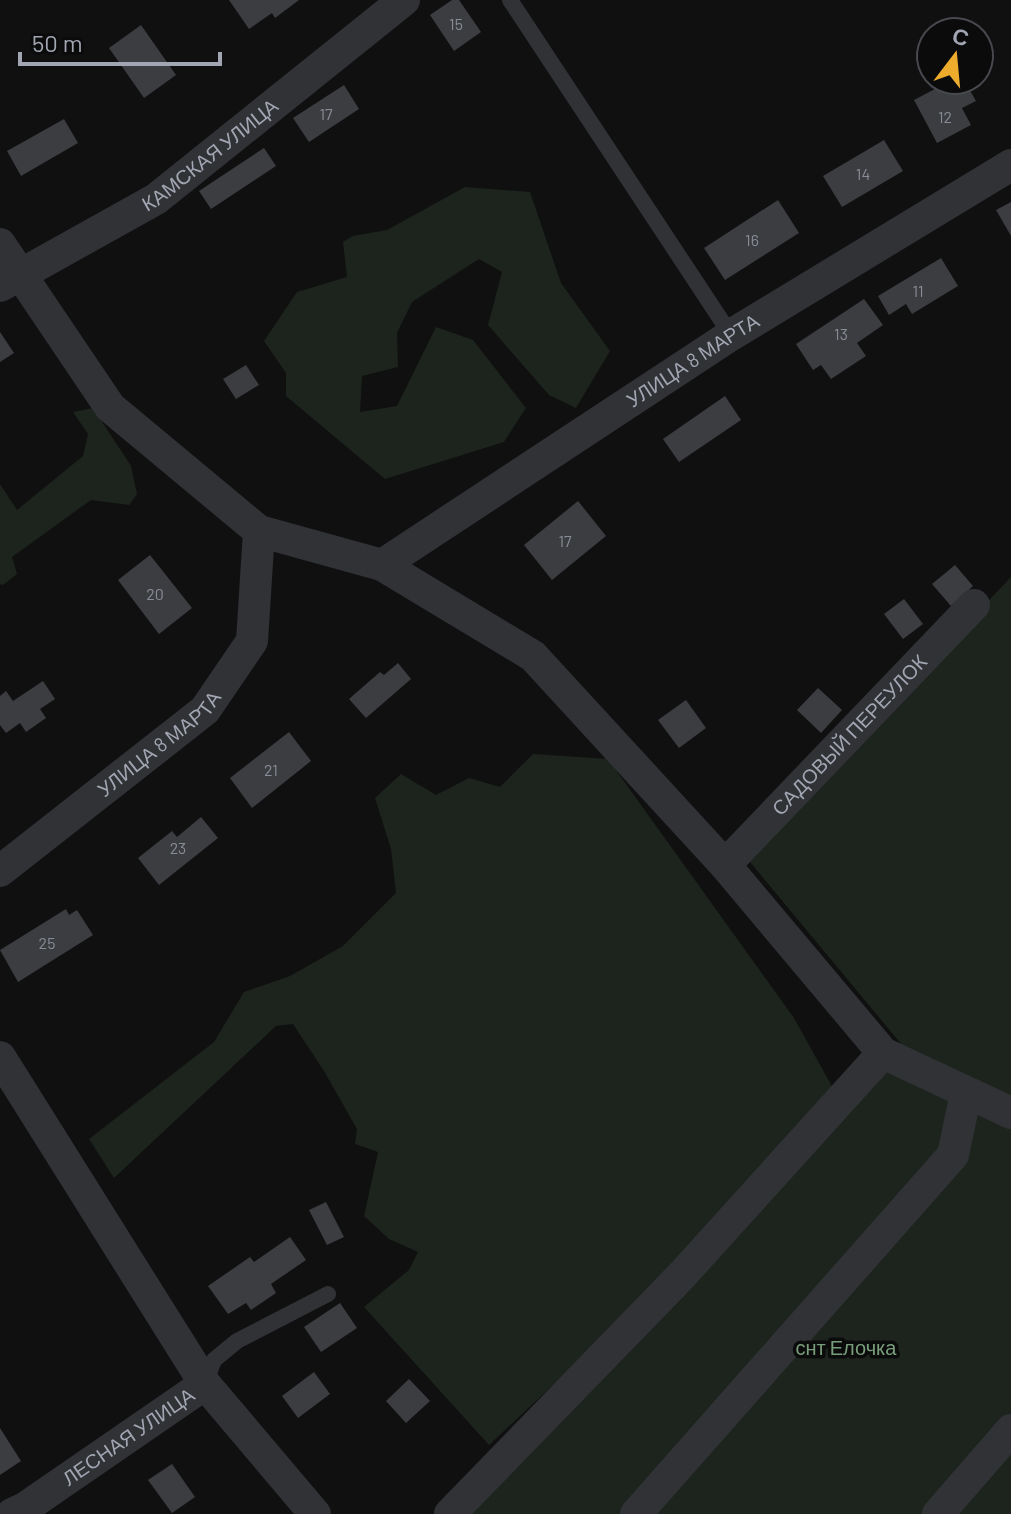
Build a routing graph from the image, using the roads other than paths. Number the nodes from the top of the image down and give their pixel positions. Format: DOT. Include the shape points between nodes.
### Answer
graph roads {
  1 [pos="404,0"];
  2 [pos="510,0"];
  3 [pos="1011,165"];
  4 [pos="0,244"];
  5 [pos="10,280"];
  6 [pos="731,335"];
  7 [pos="259,531"];
  8 [pos="382,565"];
  9 [pos="974,605"];
  10 [pos="725,865"];
  11 [pos="0,871"];
  12 [pos="883,1053"];
  13 [pos="0,1057"];
  14 [pos="966,1093"];
  15 [pos="1010,1109"];
  16 [pos="328,1294"];
  17 [pos="205,1384"];
  18 [pos="1011,1430"];
  19 [pos="12,1514"];
  20 [pos="315,1514"];
  21 [pos="450,1514"];
  22 [pos="636,1514"];
  23 [pos="938,1514"];
  1 -- 5 [label="street, КАМСКАЯ УЛИЦА" via="156,199"];
  2 -- 6 [label="lane"];
  3 -- 6 [label="street, УЛИЦА 8 МАРТА"];
  4 -- 5 [label="street"];
  5 -- 7 [label="street" via="110,407"];
  6 -- 8 [label="street, УЛИЦА 8 МАРТА"];
  7 -- 8 [label="street"];
  7 -- 11 [label="street, УЛИЦА 8 МАРТА" via="252,641 205,710"];
  8 -- 10 [label="street" via="533,656"];
  9 -- 10 [label="street, САДОВЫЙ ПЕРЕУЛОК"];
  10 -- 12 [label="street"];
  12 -- 14 [label="street"];
  12 -- 21 [label="street" via="683,1274"];
  13 -- 17 [label="street"];
  14 -- 15 [label="street"];
  14 -- 22 [label="street" via="953,1155"];
  16 -- 17 [label="lane" via="237,1341 214,1360"];
  17 -- 19 [label="street, ЛЕСНАЯ УЛИЦА"];
  17 -- 20 [label="street"];
  18 -- 23 [label="street"];
}
